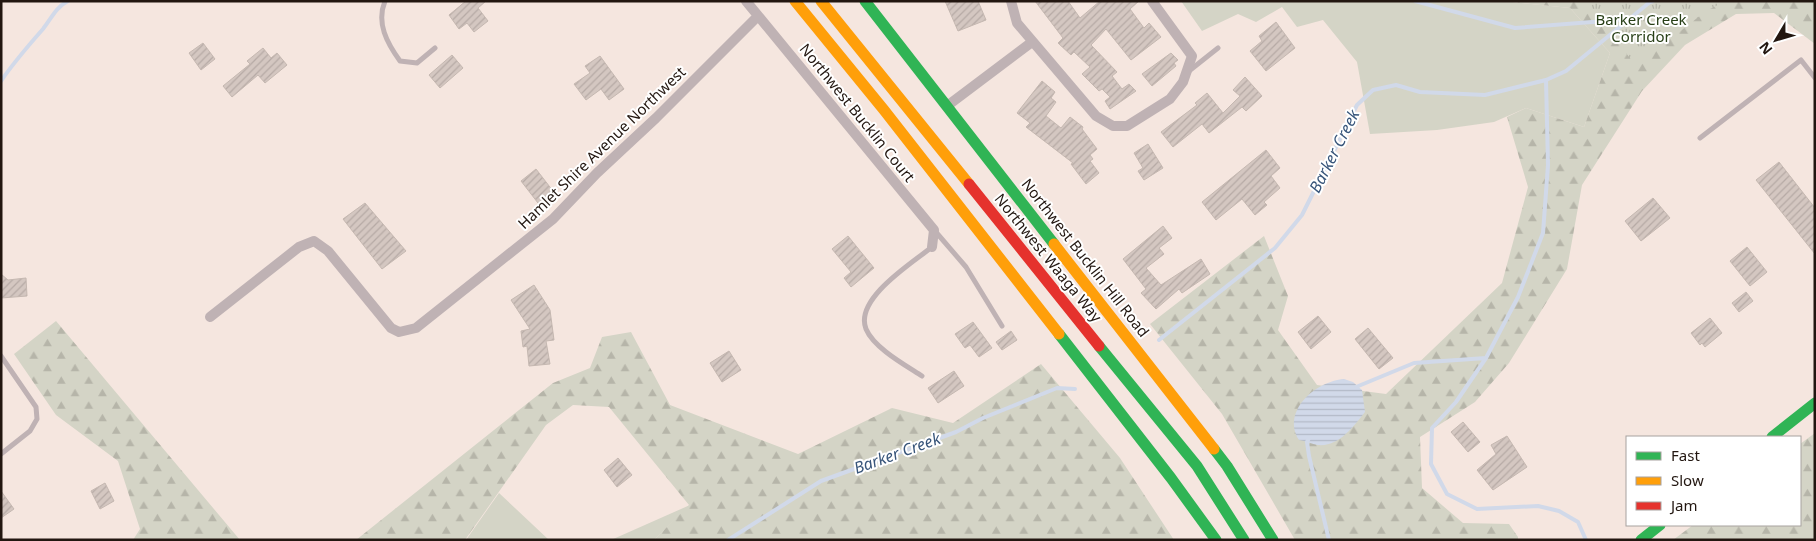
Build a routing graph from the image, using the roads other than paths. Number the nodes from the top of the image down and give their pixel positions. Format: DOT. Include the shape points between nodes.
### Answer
graph roads {
  1 [pos="386,1"];
  2 [pos="746,1"];
  3 [pos="795,1"];
  4 [pos="821,1"];
  5 [pos="865,1"];
  6 [pos="1012,1"];
  7 [pos="1152,1"];
  8 [pos="758,16"];
  9 [pos="1032,42"];
  10 [pos="435,48"];
  11 [pos="1218,48"];
  12 [pos="1188,71"];
  13 [pos="1815,78"];
  14 [pos="947,106"];
  15 [pos="1700,138"];
  16 [pos="934,230"];
  17 [pos="932,247"];
  18 [pos="210,317"];
  19 [pos="1002,326"];
  20 [pos="1,356"];
  21 [pos="922,376"];
  22 [pos="1815,404"];
  23 [pos="1773,436"];
  24 [pos="1,454"];
  25 [pos="1659,526"];
  26 [pos="1216,540"];
  27 [pos="1244,540"];
  28 [pos="1273,540"];
  29 [pos="1641,540"];
  1 -- 10 [label="lane" via="383,31 400,61 417,63"];
  2 -- 8 [label="street, Northwest Bucklin Court"];
  3 -- 26 [label="main road" via="1172,478"];
  4 -- 27 [label="main road, Northwest Waaga Way" via="1160,418 1197,466"];
  5 -- 14 [label="main road, Northwest Bucklin Hill Road"];
  6 -- 9 [label="street" via="1017,23"];
  7 -- 12 [label="street" via="1192,56"];
  8 -- 16 [label="street, Northwest Bucklin Court"];
  8 -- 18 [label="street, Hamlet Shire Avenue Northwest" via="554,219 416,328 399,332 391,328 328,251 314,241 299,247"];
  9 -- 12 [label="street" via="1096,116 1113,126 1127,126 1170,99"];
  9 -- 14 [label="street"];
  11 -- 12 [label="lane"];
  13 -- 15 [label="lane" via="1801,60"];
  14 -- 28 [label="main road, Northwest Bucklin Hill Road" via="1227,466"];
  16 -- 17 [label="street"];
  16 -- 19 [label="lane" via="966,267"];
  17 -- 21 [label="lane" via="871,300 865,322 866,330 874,341"];
  20 -- 24 [label="lane" via="36,407 37,419 30,431"];
  22 -- 23 [label="main road"];
  25 -- 29 [label="main road"];
}
